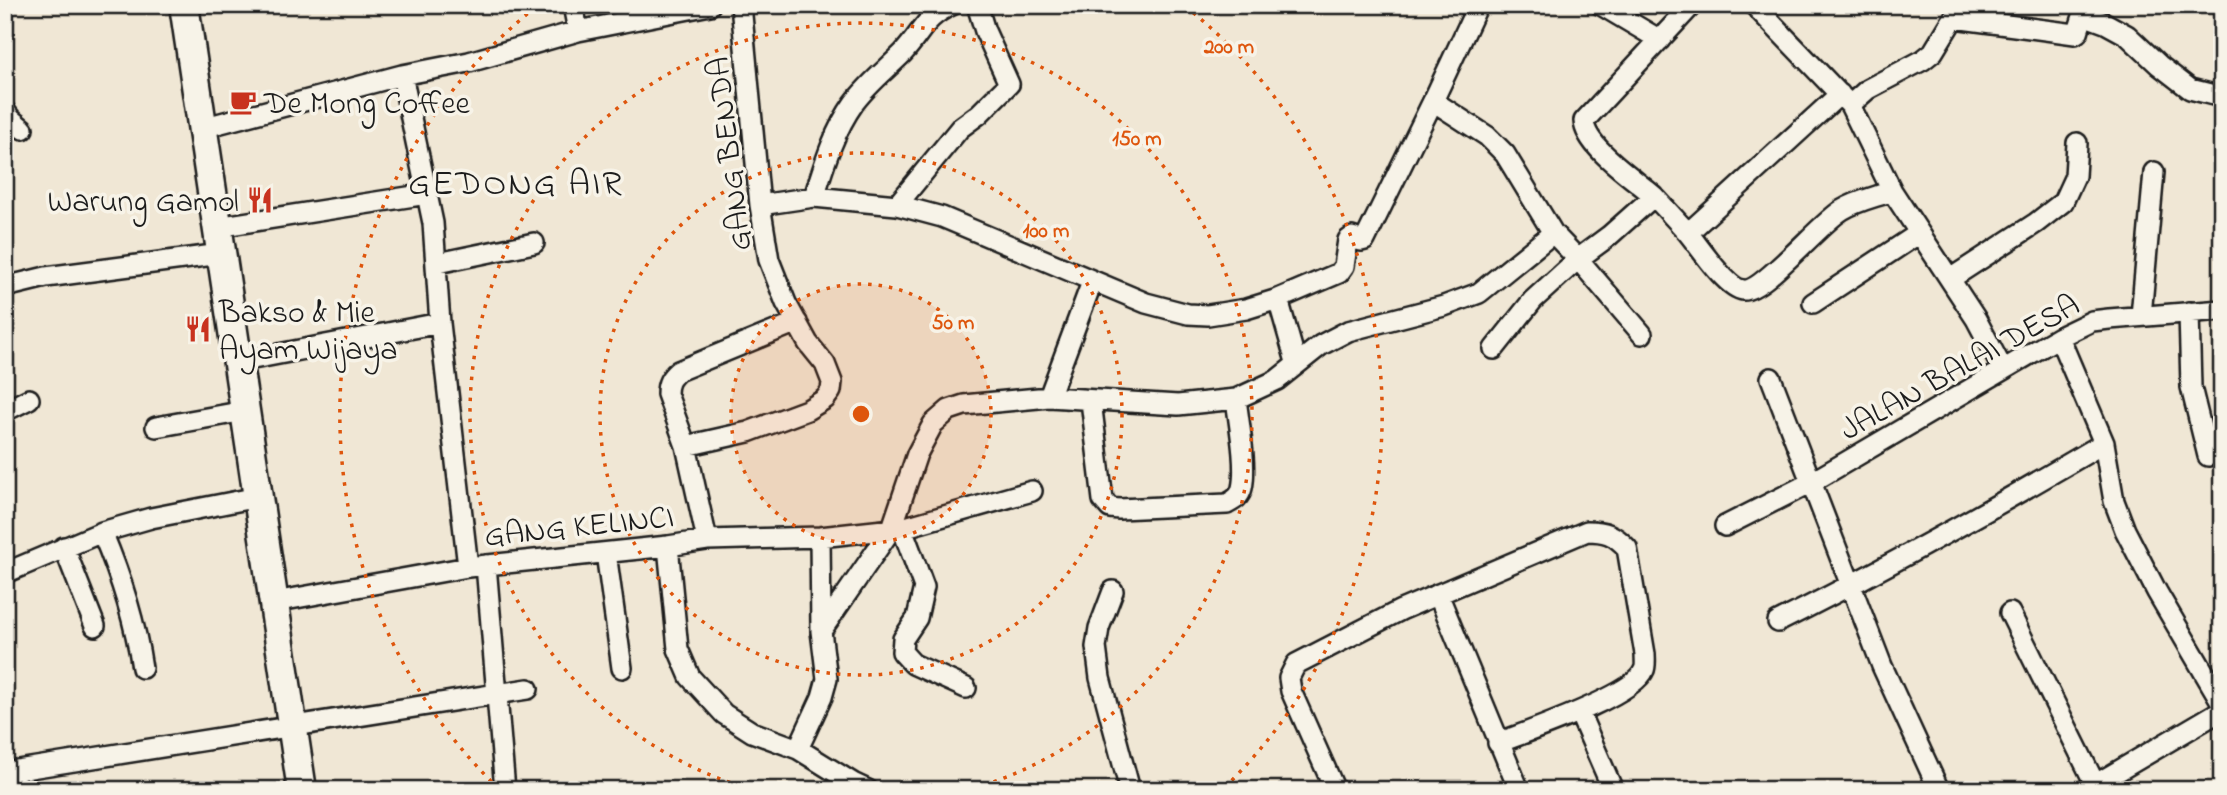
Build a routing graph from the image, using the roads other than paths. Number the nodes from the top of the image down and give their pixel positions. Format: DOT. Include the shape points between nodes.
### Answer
graph roads {
  1 [pos="184,5"];
  2 [pos="573,5"];
  3 [pos="710,5"];
  4 [pos="741,5"];
  5 [pos="976,5"];
  6 [pos="1478,5"];
  7 [pos="1601,5"];
  8 [pos="1692,5"];
  9 [pos="1754,5"];
  10 [pos="944,7"];
  11 [pos="1957,11"];
  12 [pos="578,31"];
  13 [pos="1660,40"];
  14 [pos="402,75"];
  15 [pos="2222,97"];
  16 [pos="1845,100"];
  17 [pos="1433,101"];
  18 [pos="5,111"];
  19 [pos="202,128"];
  20 [pos="23,129"];
  21 [pos="2077,143"];
  22 [pos="2154,172"];
  23 [pos="1892,191"];
  24 [pos="427,194"];
  25 [pos="1654,196"];
  26 [pos="814,197"];
  27 [pos="760,205"];
  28 [pos="897,205"];
  29 [pos="1553,233"];
  30 [pos="1688,233"];
  31 [pos="1918,234"];
  32 [pos="219,240"];
  33 [pos="534,243"];
  34 [pos="1578,259"];
  35 [pos="438,263"];
  36 [pos="1950,279"];
  37 [pos="1092,282"];
  38 [pos="5,287"];
  39 [pos="1278,299"];
  40 [pos="1813,303"];
  41 [pos="2222,310"];
  42 [pos="2189,312"];
  43 [pos="2141,316"];
  44 [pos="797,322"];
  45 [pos="440,323"];
  46 [pos="1642,334"];
  47 [pos="2059,337"];
  48 [pos="1494,349"];
  49 [pos="237,362"];
  50 [pos="1296,362"];
  51 [pos="2003,370"];
  52 [pos="1771,378"];
  53 [pos="1049,397"];
  54 [pos="29,400"];
  55 [pos="1237,400"];
  56 [pos="1091,401"];
  57 [pos="5,411"];
  58 [pos="245,411"];
  59 [pos="156,428"];
  60 [pos="2104,443"];
  61 [pos="686,446"];
  62 [pos="2208,456"];
  63 [pos="1812,482"];
  64 [pos="1032,491"];
  65 [pos="258,497"];
  66 [pos="1725,526"];
  67 [pos="897,528"];
  68 [pos="102,532"];
  69 [pos="820,537"];
  70 [pos="706,540"];
  71 [pos="668,546"];
  72 [pos="64,547"];
  73 [pos="606,553"];
  74 [pos="477,566"];
  75 [pos="5,573"];
  76 [pos="1850,586"];
  77 [pos="1113,591"];
  78 [pos="1438,594"];
  79 [pos="274,602"];
  80 [pos="2010,613"];
  81 [pos="1778,622"];
  82 [pos="95,626"];
  83 [pos="821,631"];
  84 [pos="142,668"];
  85 [pos="622,668"];
  86 [pos="966,688"];
  87 [pos="528,689"];
  88 [pos="498,693"];
  89 [pos="2222,703"];
  90 [pos="2222,709"];
  91 [pos="1579,712"];
  92 [pos="293,727"];
  93 [pos="1498,743"];
  94 [pos="798,750"];
  95 [pos="5,772"];
  96 [pos="2093,788"];
  97 [pos="302,790"];
  98 [pos="505,790"];
  99 [pos="868,790"];
  100 [pos="1130,790"];
  101 [pos="1335,790"];
  102 [pos="1519,790"];
  103 [pos="1613,790"];
  104 [pos="1940,790"];
  1 -- 19 [label="main road"];
  2 -- 12 [label="street"];
  3 -- 12 [label="street"];
  4 -- 27 [label="street, GANG BENDA"];
  5 -- 28 [label="street" via="1009,84 960,128"];
  6 -- 17 [label="street"];
  7 -- 13 [label="street"];
  8 -- 13 [label="street"];
  9 -- 16 [label="street"];
  10 -- 26 [label="street" via="929,18 853,105 839,128"];
  11 -- 15 [label="street" via="2075,34 2086,16 2127,36 2190,89"];
  11 -- 16 [label="street" via="1933,52 1923,60"];
  12 -- 14 [label="street" via="469,62"];
  13 -- 25 [label="street" via="1584,121 1595,145"];
  14 -- 19 [label="street"];
  14 -- 24 [label="street"];
  16 -- 23 [label="street"];
  16 -- 30 [label="street"];
  17 -- 29 [label="street" via="1487,136 1505,155"];
  17 -- 39 [label="street" via="1365,240 1348,240 1339,273"];
  18 -- 20 [label="street"];
  19 -- 32 [label="main road"];
  21 -- 36 [label="street" via="2075,176 2063,202"];
  22 -- 43 [label="street"];
  23 -- 30 [label="street" via="1843,209 1751,290 1731,285"];
  23 -- 31 [label="street"];
  24 -- 32 [label="street"];
  24 -- 35 [label="street"];
  25 -- 30 [label="street"];
  25 -- 34 [label="street"];
  26 -- 27 [label="street"];
  26 -- 28 [label="street"];
  27 -- 44 [label="street, GANG BENDA" via="769,260"];
  28 -- 37 [label="street" via="942,217"];
  29 -- 34 [label="street"];
  29 -- 50 [label="street" via="1479,293 1348,331"];
  31 -- 36 [label="street"];
  31 -- 40 [label="street"];
  32 -- 38 [label="street"];
  32 -- 49 [label="main road"];
  33 -- 35 [label="street"];
  34 -- 46 [label="street"];
  34 -- 48 [label="street" via="1533,300"];
  35 -- 45 [label="street"];
  36 -- 51 [label="street"];
  37 -- 39 [label="street" via="1188,314 1226,313"];
  37 -- 53 [label="street"];
  39 -- 50 [label="street"];
  41 -- 42 [label="street, JALAN BALAI DESA"];
  42 -- 43 [label="street, JALAN BALAI DESA"];
  42 -- 62 [label="street" via="2192,387"];
  43 -- 47 [label="street, JALAN BALAI DESA" via="2092,321"];
  44 -- 61 [label="street" via="671,377 667,394"];
  44 -- 61 [label="street, GANG BENDA" via="832,382 825,400 748,432"];
  45 -- 49 [label="street"];
  45 -- 74 [label="street"];
  47 -- 51 [label="street, JALAN BALAI DESA"];
  47 -- 60 [label="street"];
  49 -- 58 [label="main road"];
  50 -- 55 [label="street" via="1276,380"];
  51 -- 63 [label="street, JALAN BALAI DESA"];
  52 -- 63 [label="street"];
  53 -- 56 [label="street"];
  53 -- 67 [label="street" via="949,410 933,424 916,454"];
  54 -- 57 [label="street"];
  55 -- 56 [label="street" via="1178,405"];
  55 -- 56 [label="street" via="1243,474 1237,498 1227,504 1118,509 1103,500"];
  58 -- 59 [label="street"];
  58 -- 65 [label="main road"];
  60 -- 76 [label="street"];
  60 -- 89 [label="street" via="2114,501 2125,530"];
  61 -- 70 [label="street"];
  63 -- 66 [label="street, JALAN BALAI DESA"];
  63 -- 76 [label="street"];
  64 -- 67 [label="street, GANG KELINCI"];
  65 -- 68 [label="street"];
  65 -- 79 [label="main road"];
  67 -- 69 [label="street, GANG KELINCI"];
  67 -- 83 [label="street"];
  67 -- 86 [label="street" via="924,587 902,652 913,664"];
  68 -- 72 [label="street"];
  68 -- 84 [label="street" via="130,607"];
  69 -- 70 [label="street, GANG KELINCI"];
  69 -- 83 [label="street"];
  70 -- 71 [label="street, GANG KELINCI"];
  71 -- 73 [label="street, GANG KELINCI"];
  71 -- 94 [label="street" via="678,649 690,677 724,714 752,732"];
  72 -- 75 [label="street"];
  72 -- 82 [label="street"];
  73 -- 74 [label="street, GANG KELINCI"];
  73 -- 85 [label="street"];
  74 -- 79 [label="street, GANG KELINCI"];
  74 -- 88 [label="street"];
  76 -- 81 [label="street"];
  76 -- 104 [label="street"];
  77 -- 100 [label="street" via="1099,628 1097,663"];
  78 -- 91 [label="street" via="1587,531 1616,536 1627,548 1644,670 1633,682"];
  78 -- 93 [label="street"];
  78 -- 101 [label="street" via="1296,664 1292,671 1291,691"];
  79 -- 92 [label="main road"];
  80 -- 96 [label="street"];
  83 -- 94 [label="street" via="827,678"];
  87 -- 88 [label="street"];
  88 -- 92 [label="street"];
  88 -- 98 [label="street"];
  90 -- 96 [label="street"];
  91 -- 93 [label="street"];
  91 -- 103 [label="street"];
  92 -- 95 [label="street"];
  92 -- 97 [label="main road"];
  93 -- 102 [label="street"];
  94 -- 99 [label="street"];
}
